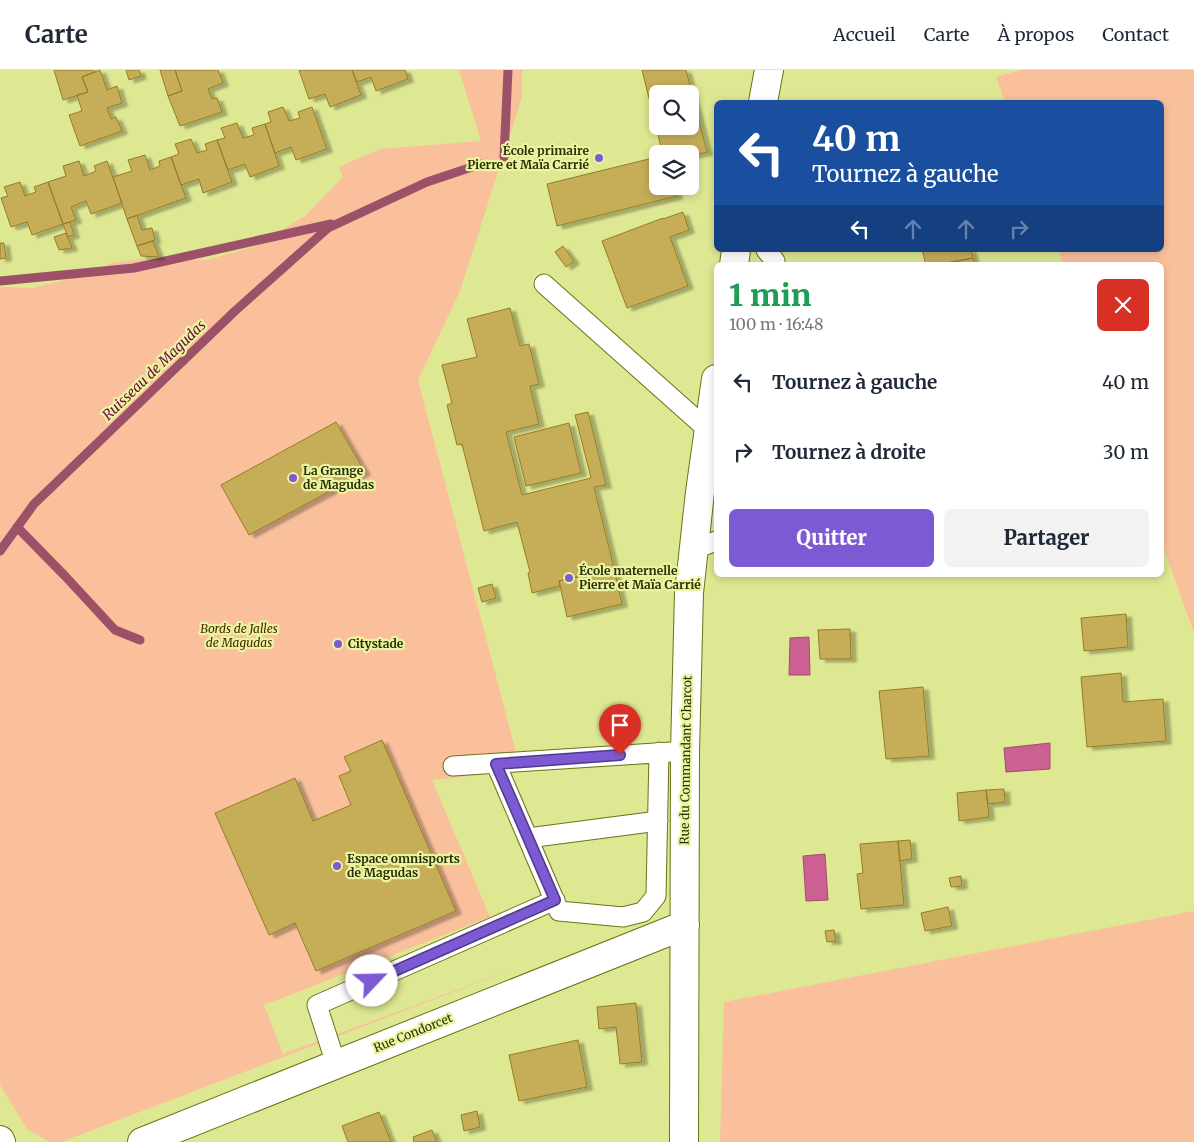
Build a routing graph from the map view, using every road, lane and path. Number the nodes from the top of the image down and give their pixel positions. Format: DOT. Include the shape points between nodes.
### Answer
graph roads {
  1 [pos="769,70"];
  2 [pos="763,100"];
  3 [pos="544,284"];
  4 [pos="714,392"];
  5 [pos="708,430"];
  6 [pos="705,545"];
  7 [pos="672,752"];
  8 [pos="496,764"];
  9 [pos="453,766"];
  10 [pos="658,821"];
  11 [pos="528,838"];
  12 [pos="555,900"];
  13 [pos="643,912"];
  14 [pos="685,925"];
  15 [pos="643,941"];
  16 [pos="336,1064"];
  17 [pos="142,1142"];
  18 [pos="684,1142"];
  1 -- 2 [label="street"];
  3 -- 5 [label="lane"];
  4 -- 5 [label="street, Rue du Commandant Charcot"];
  5 -- 6 [label="street, Rue du Commandant Charcot"];
  6 -- 7 [label="street, Rue du Commandant Charcot" via="689,593"];
  7 -- 8 [label="lane"];
  7 -- 10 [label="lane"];
  7 -- 14 [label="street, Rue du Commandant Charcot"];
  8 -- 9 [label="lane"];
  8 -- 11 [label="lane"];
  10 -- 11 [label="lane"];
  10 -- 13 [label="lane" via="656,896"];
  11 -- 12 [label="lane"];
  12 -- 13 [label="lane" via="559,911 623,917"];
  12 -- 16 [label="lane" via="317,1006"];
  13 -- 15 [label="lane"];
  14 -- 15 [label="street, Rue Condorcet"];
  14 -- 18 [label="street, Rue du Commandant Charcot"];
  15 -- 16 [label="street, Rue Condorcet"];
  16 -- 17 [label="street, Rue Condorcet"];
}
